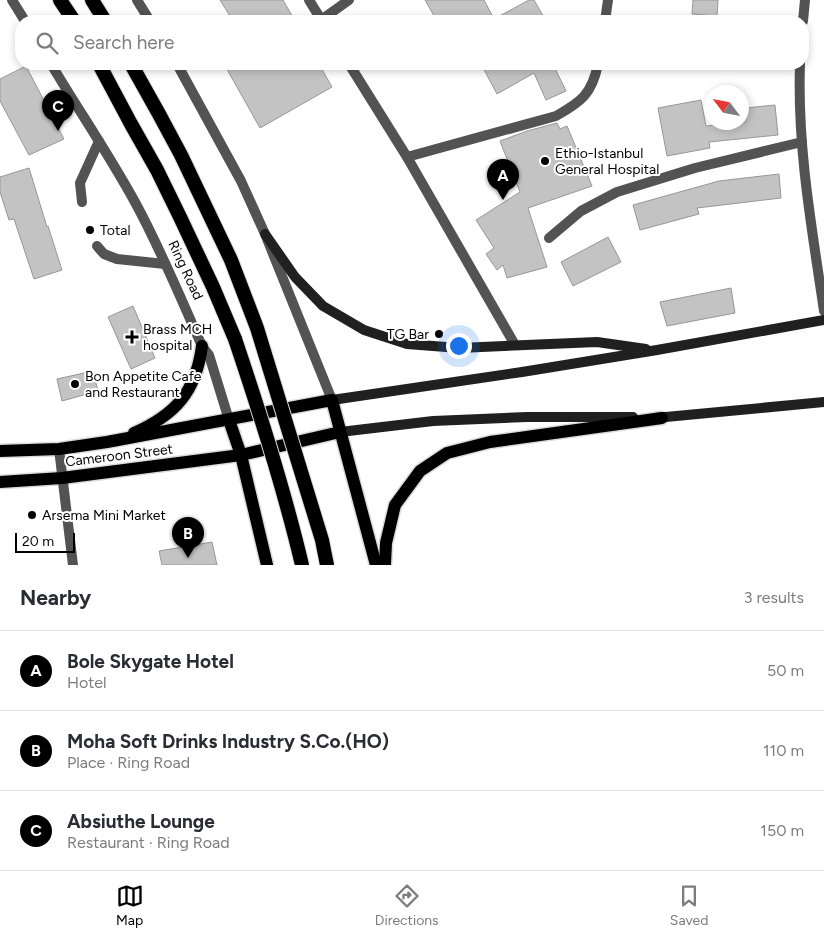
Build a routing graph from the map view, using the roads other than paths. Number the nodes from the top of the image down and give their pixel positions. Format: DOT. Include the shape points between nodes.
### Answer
graph roads {
  1 [pos="12,0"];
  2 [pos="60,0"];
  3 [pos="92,0"];
  4 [pos="137,0"];
  5 [pos="308,0"];
  6 [pos="349,0"];
  7 [pos="608,0"];
  8 [pos="805,0"];
  9 [pos="21,15"];
  10 [pos="70,15"];
  11 [pos="101,15"];
  12 [pos="146,15"];
  13 [pos="318,15"];
  14 [pos="330,15"];
  15 [pos="606,15"];
  16 [pos="804,15"];
  17 [pos="55,70"];
  18 [pos="102,70"];
  19 [pos="134,70"];
  20 [pos="180,70"];
  21 [pos="352,70"];
  22 [pos="596,70"];
  23 [pos="800,70"];
  24 [pos="99,141"];
  25 [pos="802,142"];
  26 [pos="407,157"];
  27 [pos="82,202"];
  28 [pos="265,234"];
  29 [pos="549,238"];
  30 [pos="97,246"];
  31 [pos="165,264"];
  32 [pos="824,311"];
  33 [pos="824,320"];
  34 [pos="515,345"];
  35 [pos="202,346"];
  36 [pos="656,350"];
  37 [pos="332,400"];
  38 [pos="824,402"];
  39 [pos="662,418"];
  40 [pos="229,420"];
  41 [pos="340,432"];
  42 [pos="107,442"];
  43 [pos="59,449"];
  44 [pos="0,450"];
  45 [pos="241,455"];
  46 [pos="62,478"];
  47 [pos="0,482"];
  48 [pos="73,565"];
  49 [pos="267,565"];
  50 [pos="302,565"];
  51 [pos="327,565"];
  52 [pos="376,565"];
  53 [pos="385,565"];
  1 -- 9 [label="street"];
  2 -- 10 [label="highway"];
  3 -- 11 [label="highway"];
  4 -- 12 [label="street"];
  5 -- 13 [label="street"];
  6 -- 14 [label="street"];
  7 -- 15 [label="street"];
  8 -- 16 [label="street"];
  17 -- 24 [label="street, Ring Road"];
  18 -- 50 [label="highway, Ring Road, bridge" via="157,170 235,339"];
  19 -- 51 [label="highway, bridge" via="168,130 231,260 257,328"];
  20 -- 28 [label="street" via="241,181"];
  21 -- 26 [label="street"];
  22 -- 26 [label="street" via="588,92 556,116"];
  23 -- 25 [label="street"];
  24 -- 27 [label="street" via="80,184"];
  24 -- 31 [label="street, Ring Road"];
  25 -- 29 [label="street" via="695,168 617,192 581,211"];
  25 -- 32 [label="street"];
  26 -- 34 [label="street"];
  28 -- 34 [label="main road" via="295,276 323,306 364,330 407,344 459,348"];
  28 -- 37 [label="street"];
  30 -- 31 [label="street" via="104,254 117,259"];
  31 -- 35 [label="street, Ring Road"];
  33 -- 36 [label="main road"];
  34 -- 36 [label="main road" via="597,342"];
  35 -- 40 [label="street, Ring Road" via="209,355"];
  35 -- 42 [label="main road" via="194,379 174,408 157,422"];
  36 -- 37 [label="main road"];
  37 -- 40 [label="main road, Cameroon Street"];
  37 -- 41 [label="main road"];
  38 -- 39 [label="main road"];
  39 -- 41 [label="main road" via="528,417 433,421"];
  39 -- 53 [label="main road" via="490,442 448,453 420,470 395,505 386,543"];
  40 -- 42 [label="main road, Cameroon Street"];
  40 -- 45 [label="main road, Ring Road"];
  41 -- 45 [label="main road, Cameroon Street"];
  41 -- 52 [label="main road"];
  42 -- 43 [label="main road, Cameroon Street"];
  43 -- 44 [label="main road, Cameroon Street"];
  43 -- 46 [label="street"];
  45 -- 46 [label="main road, Cameroon Street"];
  45 -- 49 [label="main road, Ring Road"];
  46 -- 47 [label="main road, Cameroon Street"];
  46 -- 48 [label="street"];
}
